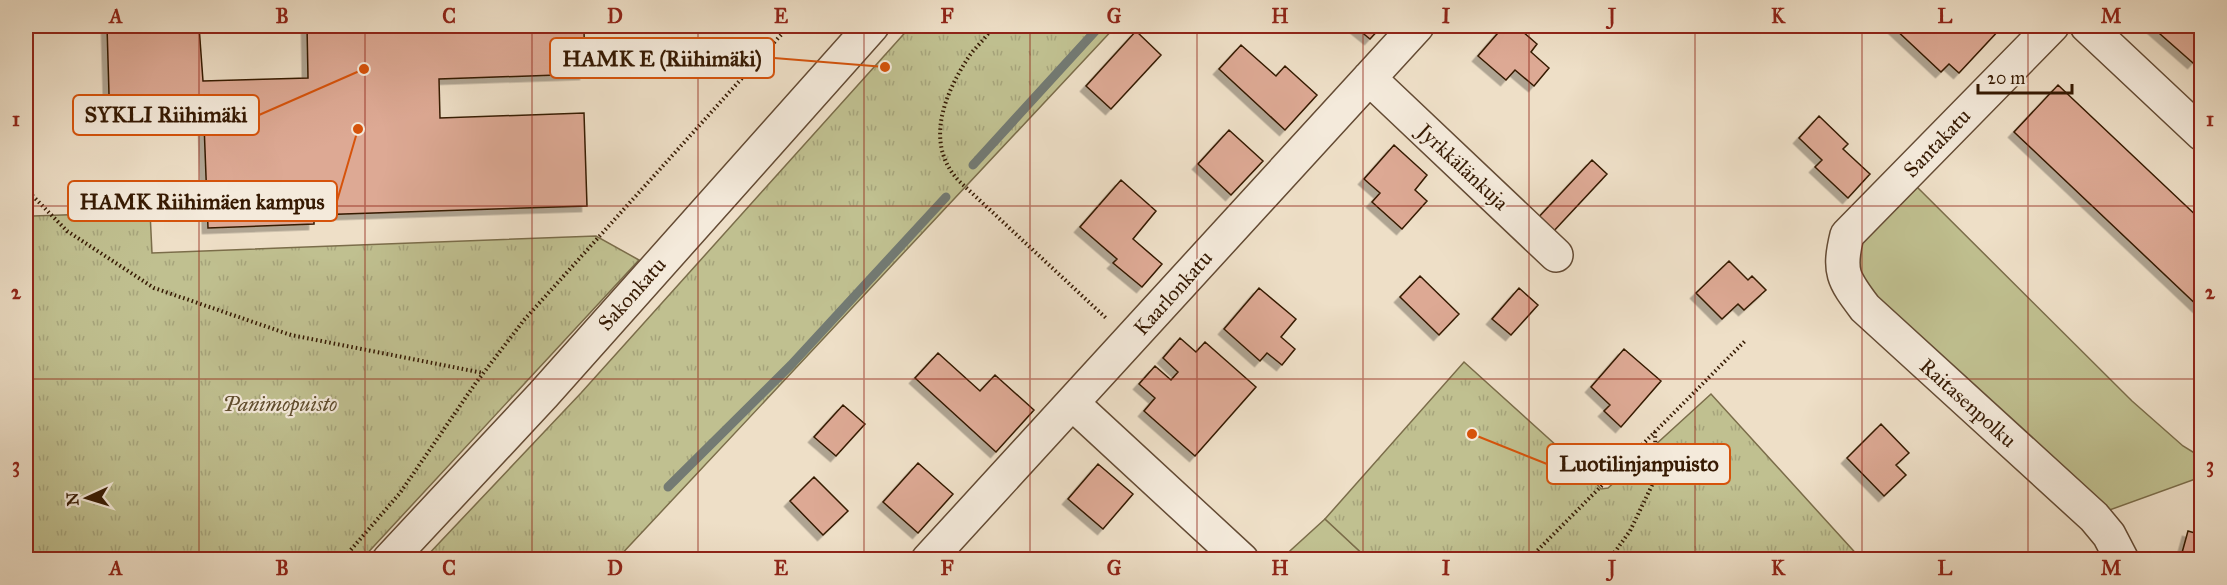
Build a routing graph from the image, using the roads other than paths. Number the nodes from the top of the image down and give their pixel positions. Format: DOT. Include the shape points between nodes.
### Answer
graph roads {
  1 [pos="872,26"];
  2 [pos="1417,26"];
  3 [pos="2052,26"];
  4 [pos="2087,26"];
  5 [pos="1369,78"];
  6 [pos="2202,134"];
  7 [pos="1847,235"];
  8 [pos="1556,255"];
  9 [pos="1072,403"];
  10 [pos="389,560"];
  11 [pos="928,560"];
  12 [pos="1242,560"];
  13 [pos="2122,560"];
  1 -- 10 [label="street, Sakonkatu" via="543,395"];
  2 -- 5 [label="street, Kaarlonkatu"];
  3 -- 7 [label="street, Santakatu"];
  4 -- 6 [label="street"];
  5 -- 8 [label="street, Jyrkkälänkuja"];
  5 -- 9 [label="street, Kaarlonkatu"];
  7 -- 13 [label="street, Raitasenpolku" via="1841,260 1846,284 1865,308 2094,517"];
  9 -- 11 [label="street, Kaarlonkatu"];
  9 -- 12 [label="street"];
}
